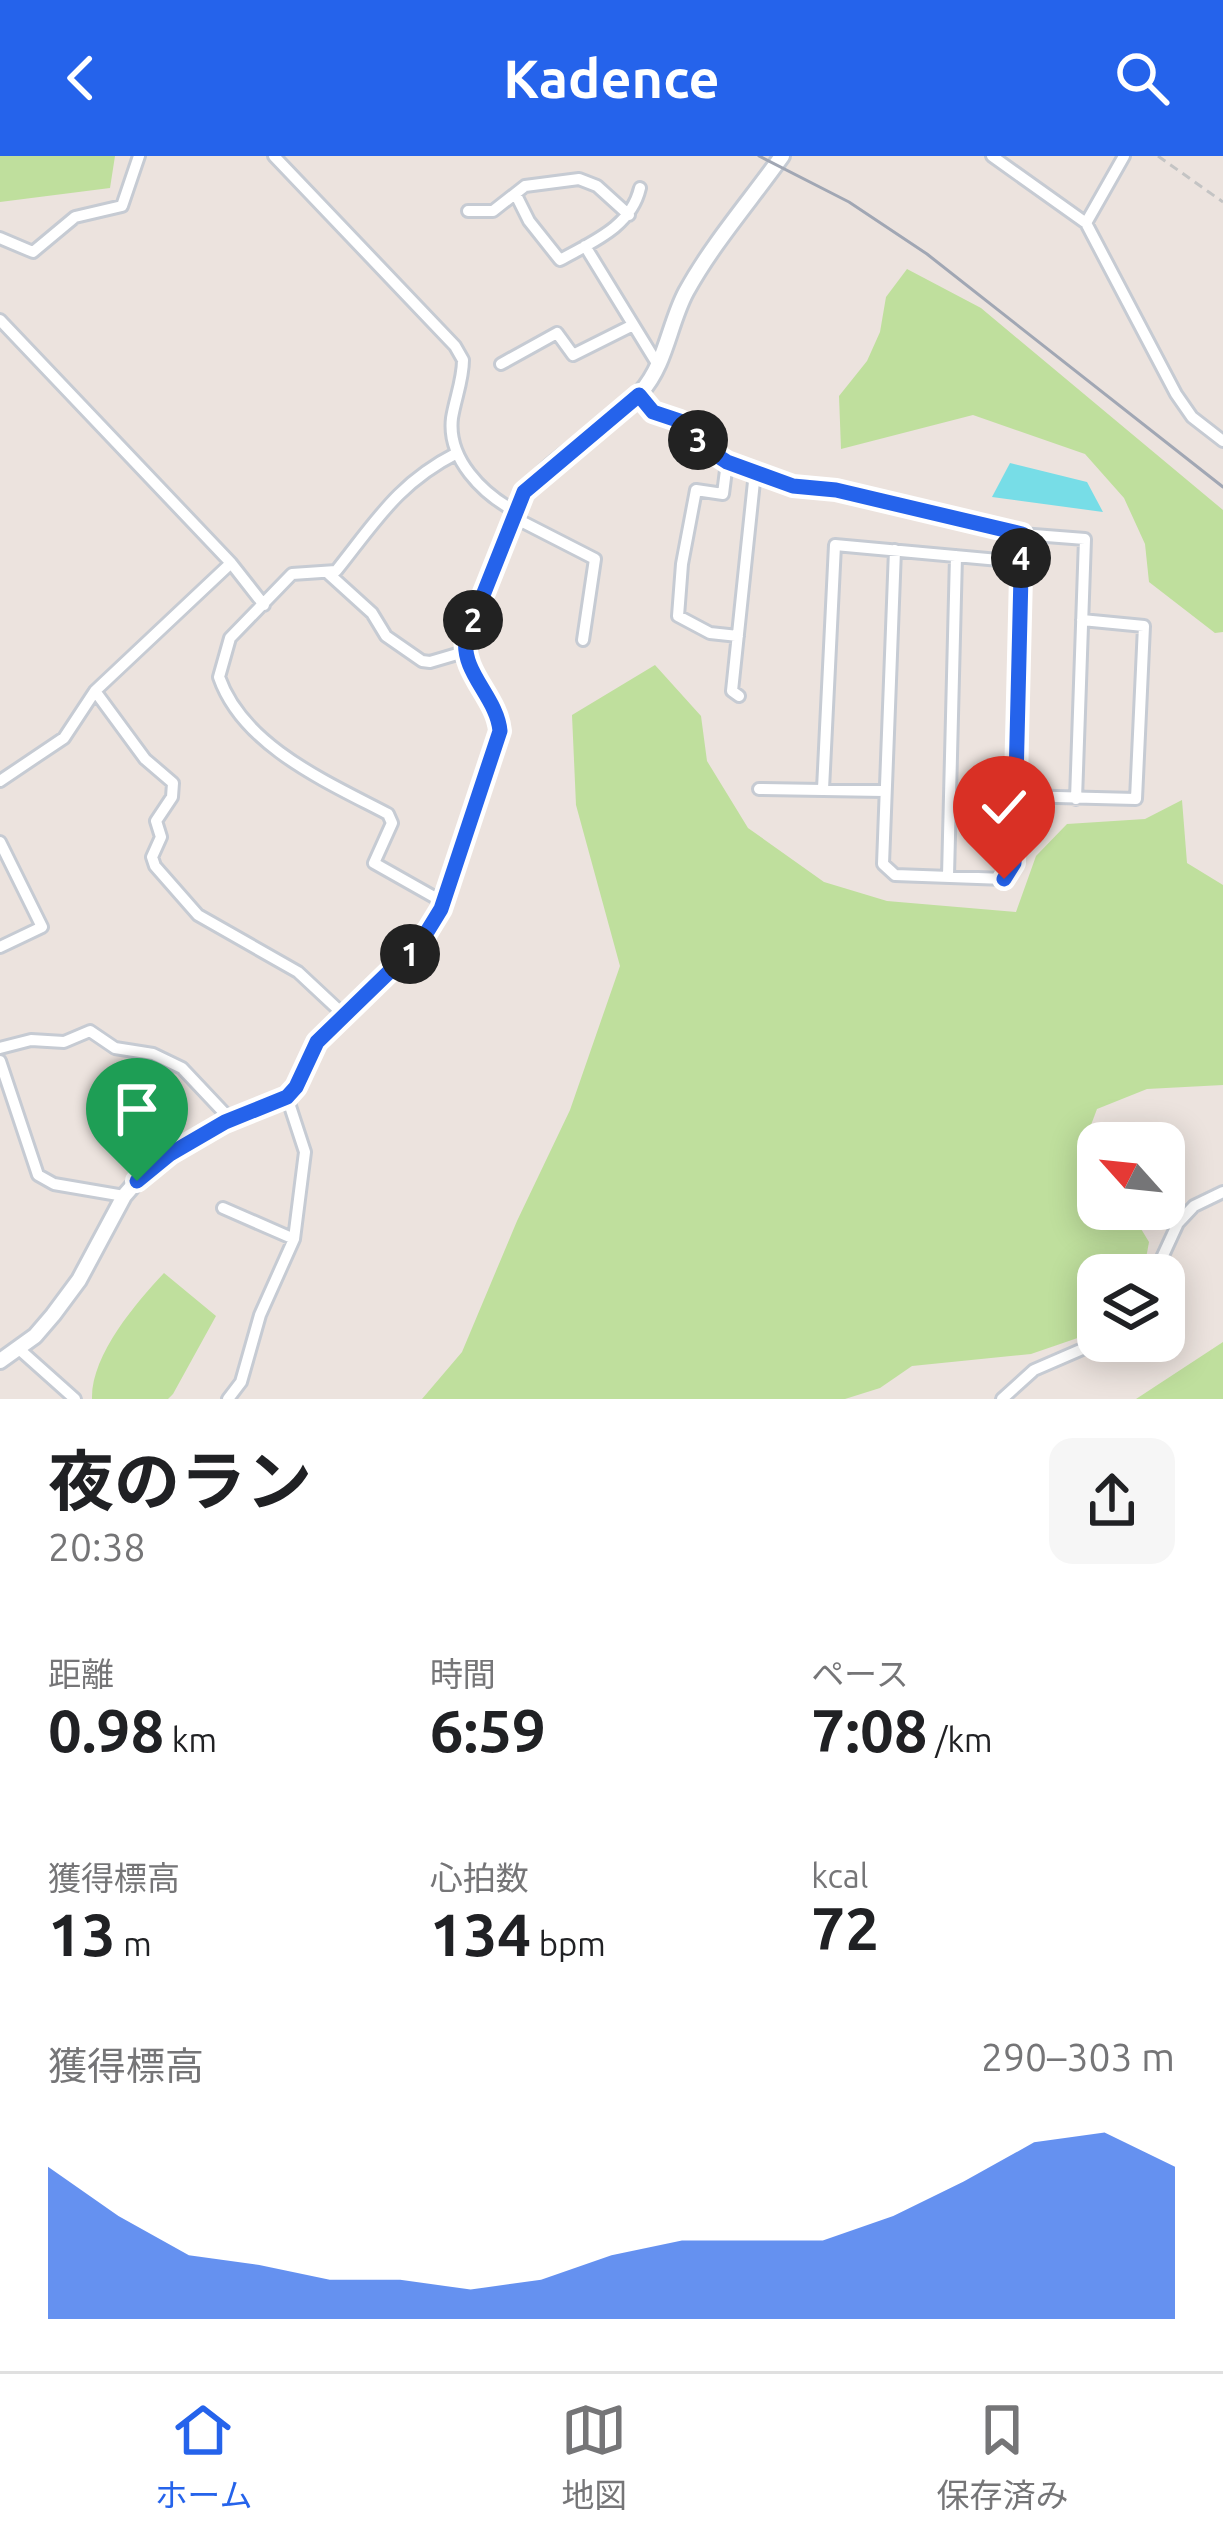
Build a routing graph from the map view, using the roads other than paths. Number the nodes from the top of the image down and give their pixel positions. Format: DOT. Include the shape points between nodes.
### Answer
graph roads {
  1 [pos="139,156"];
  2 [pos="274,156"];
  3 [pos="782,156"];
  4 [pos="992,156"];
  5 [pos="1124,156"];
  6 [pos="640,188"];
  7 [pos="516,195"];
  8 [pos="468,211"];
  9 [pos="629,214"];
  10 [pos="1086,223"];
  11 [pos="0,238"];
  12 [pos="585,246"];
  13 [pos="0,320"];
  14 [pos="633,326"];
  15 [pos="501,364"];
  16 [pos="658,365"];
  17 [pos="639,395"];
  18 [pos="1223,441"];
  19 [pos="457,453"];
  20 [pos="727,462"];
  21 [pos="755,472"];
  22 [pos="514,514"];
  23 [pos="1022,534"];
  24 [pos="895,550"];
  25 [pos="956,556"];
  26 [pos="1021,562"];
  27 [pos="231,563"];
  28 [pos="329,574"];
  29 [pos="264,605"];
  30 [pos="1082,620"];
  31 [pos="738,636"];
  32 [pos="583,640"];
  33 [pos="464,652"];
  34 [pos="95,691"];
  35 [pos="739,696"];
  36 [pos="1,779"];
  37 [pos="758,789"];
  38 [pos="823,789"];
  39 [pos="884,791"];
  40 [pos="1017,796"];
  41 [pos="1076,799"];
  42 [pos="0,842"];
  43 [pos="948,876"];
  44 [pos="443,902"];
  45 [pos="0,947"];
  46 [pos="344,1015"];
  47 [pos="0,1048"];
  48 [pos="0,1060"];
  49 [pos="287,1097"];
  50 [pos="231,1120"];
  51 [pos="1223,1192"];
  52 [pos="124,1196"];
  53 [pos="223,1208"];
  54 [pos="294,1239"];
  55 [pos="1164,1254"];
  56 [pos="19,1348"];
  57 [pos="1077,1351"];
  58 [pos="0,1360"];
  59 [pos="74,1399"];
  60 [pos="228,1399"];
  61 [pos="1002,1399"];
  1 -- 11 [label="street" via="122,206 75,217 33,252"];
  2 -- 19 [label="street" via="455,346 463,360 451,428"];
  3 -- 16 [label="street" via="702,263"];
  4 -- 10 [label="street"];
  5 -- 10 [label="street"];
  6 -- 9 [label="street"];
  7 -- 8 [label="street" via="493,211"];
  7 -- 9 [label="street" via="579,179"];
  7 -- 12 [label="street" via="560,260"];
  9 -- 12 [label="street"];
  10 -- 18 [label="street" via="1177,394"];
  12 -- 14 [label="street"];
  13 -- 27 [label="street"];
  14 -- 15 [label="street" via="573,355 557,334"];
  14 -- 16 [label="street"];
  16 -- 17 [label="street"];
  17 -- 20 [label="street"];
  17 -- 22 [label="street" via="541,475"];
  19 -- 22 [label="street"];
  19 -- 28 [label="street" via="403,487"];
  20 -- 21 [label="street"];
  20 -- 31 [label="street" via="723,494 697,490 678,616 710,633"];
  21 -- 23 [label="street"];
  21 -- 31 [label="street"];
  22 -- 32 [label="street" via="595,560"];
  22 -- 33 [label="street"];
  23 -- 26 [label="street"];
  23 -- 30 [label="street" via="1085,539"];
  24 -- 25 [label="street"];
  24 -- 38 [label="street" via="832,551"];
  24 -- 39 [label="street"];
  25 -- 26 [label="street"];
  25 -- 43 [label="street"];
  26 -- 40 [label="street"];
  27 -- 29 [label="street"];
  27 -- 34 [label="street"];
  28 -- 29 [label="street" via="292,574"];
  28 -- 33 [label="street" via="422,661"];
  29 -- 44 [label="street" via="230,638 220,662 238,715 296,763 388,814 392,823 374,862"];
  30 -- 41 [label="street"];
  30 -- 41 [label="street" via="1144,626 1136,799"];
  31 -- 35 [label="street" via="732,691"];
  33 -- 44 [label="street" via="500,731"];
  34 -- 36 [label="street" via="64,738"];
  34 -- 46 [label="street" via="173,783 156,821 155,866 198,915 298,972"];
  37 -- 38 [label="street"];
  38 -- 39 [label="street"];
  39 -- 43 [label="street" via="883,864 895,875"];
  40 -- 41 [label="street"];
  40 -- 43 [label="street" via="1014,863 1004,879"];
  42 -- 45 [label="street" via="42,927"];
  44 -- 46 [label="street" via="411,953"];
  46 -- 49 [label="street" via="317,1042"];
  47 -- 50 [label="street" via="91,1031 115,1048 182,1067"];
  48 -- 52 [label="street" via="38,1175"];
  49 -- 50 [label="street"];
  49 -- 54 [label="street" via="305,1152"];
  50 -- 52 [label="street" via="170,1154"];
  51 -- 55 [label="street" via="1178,1222"];
  52 -- 56 [label="street" via="79,1280"];
  53 -- 54 [label="street"];
  54 -- 60 [label="street"];
  56 -- 58 [label="street"];
  56 -- 59 [label="street"];
  57 -- 61 [label="street" via="1034,1370"];
}
